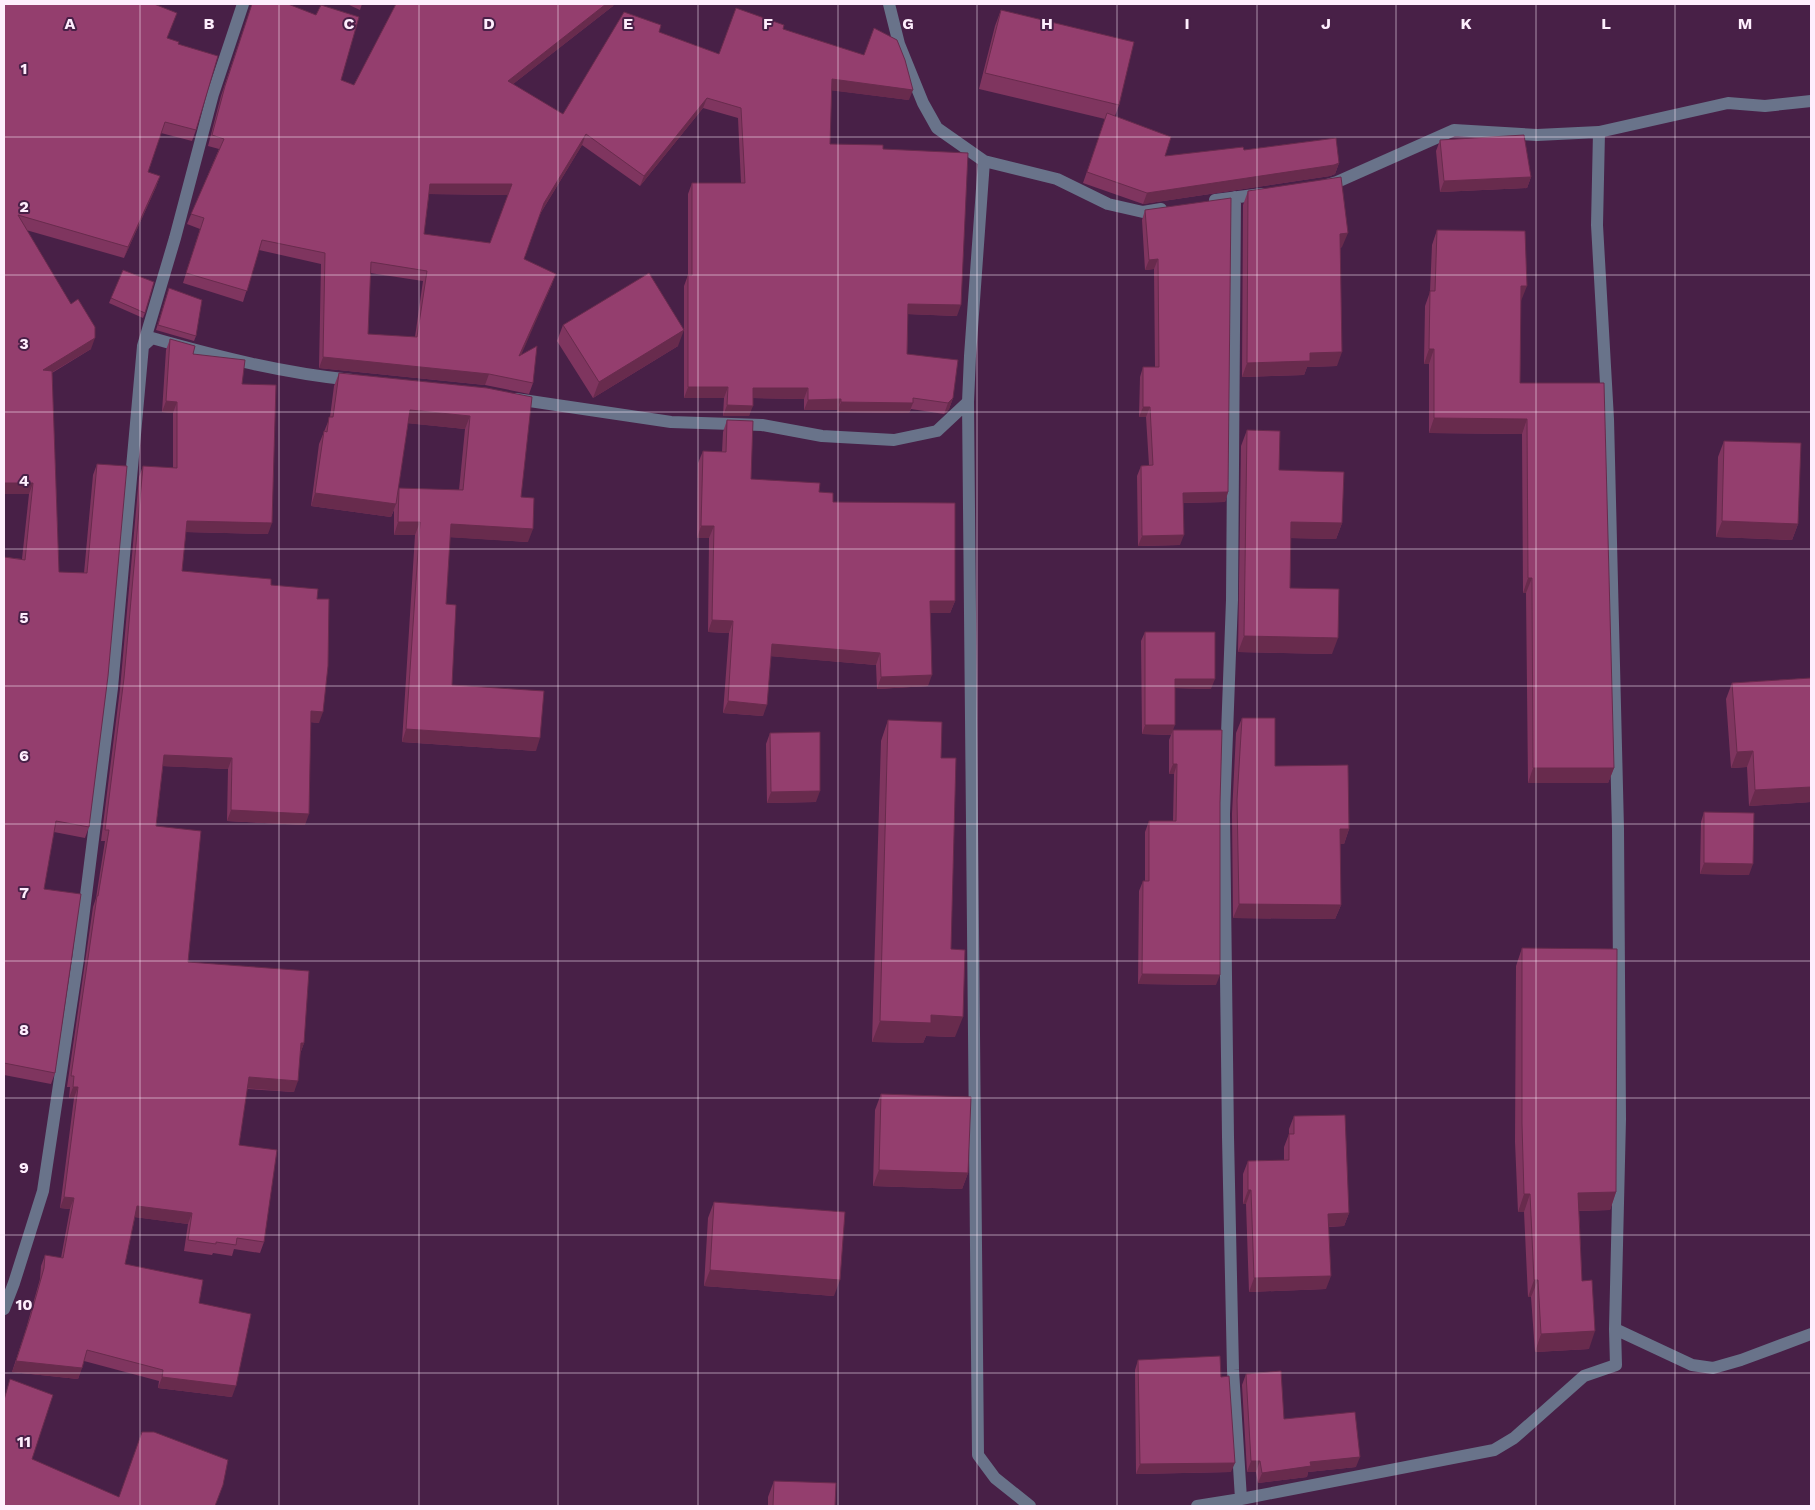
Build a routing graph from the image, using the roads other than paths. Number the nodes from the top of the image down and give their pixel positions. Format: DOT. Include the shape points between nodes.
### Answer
graph roads {
  1 [pos="243,4"];
  2 [pos="889,4"];
  3 [pos="1811,101"];
  4 [pos="1599,132"];
  5 [pos="984,161"];
  6 [pos="1313,187"];
  7 [pos="1274,192"];
  8 [pos="1235,197"];
  9 [pos="1198,203"];
  10 [pos="1171,207"];
  11 [pos="143,346"];
  12 [pos="365,381"];
  13 [pos="502,396"];
  14 [pos="968,402"];
  15 [pos="4,1309"];
  16 [pos="1615,1329"];
  17 [pos="1811,1334"];
  18 [pos="1241,1499"];
  19 [pos="1030,1506"];
  20 [pos="1197,1506"];
  1 -- 11 [label="street" via="213,94"];
  2 -- 5 [label="street" via="900,44 923,103 937,128"];
  3 -- 4 [label="street" via="1765,106 1728,104"];
  4 -- 6 [label="street" via="1537,135 1454,130 1337,182"];
  4 -- 16 [label="street" via="1597,225 1608,419 1618,838 1620,1119"];
  5 -- 10 [label="street" via="1057,179 1108,204 1143,212"];
  5 -- 14 [label="street"];
  7 -- 8 [label="street"];
  8 -- 9 [label="street"];
  8 -- 18 [label="street" via="1232,600 1224,824 1233,1360"];
  11 -- 12 [label="street" via="152,338 235,361"];
  11 -- 15 [label="street" via="112,688 78,960 43,1191"];
  13 -- 14 [label="street" via="671,422 762,425 822,436 894,440 937,432"];
  14 -- 19 [label="street" via="978,1455 995,1478"];
  16 -- 17 [label="street" via="1692,1365 1713,1368"];
  16 -- 18 [label="street" via="1616,1365 1584,1376 1514,1438 1494,1450"];
  18 -- 20 [label="street"];
}
